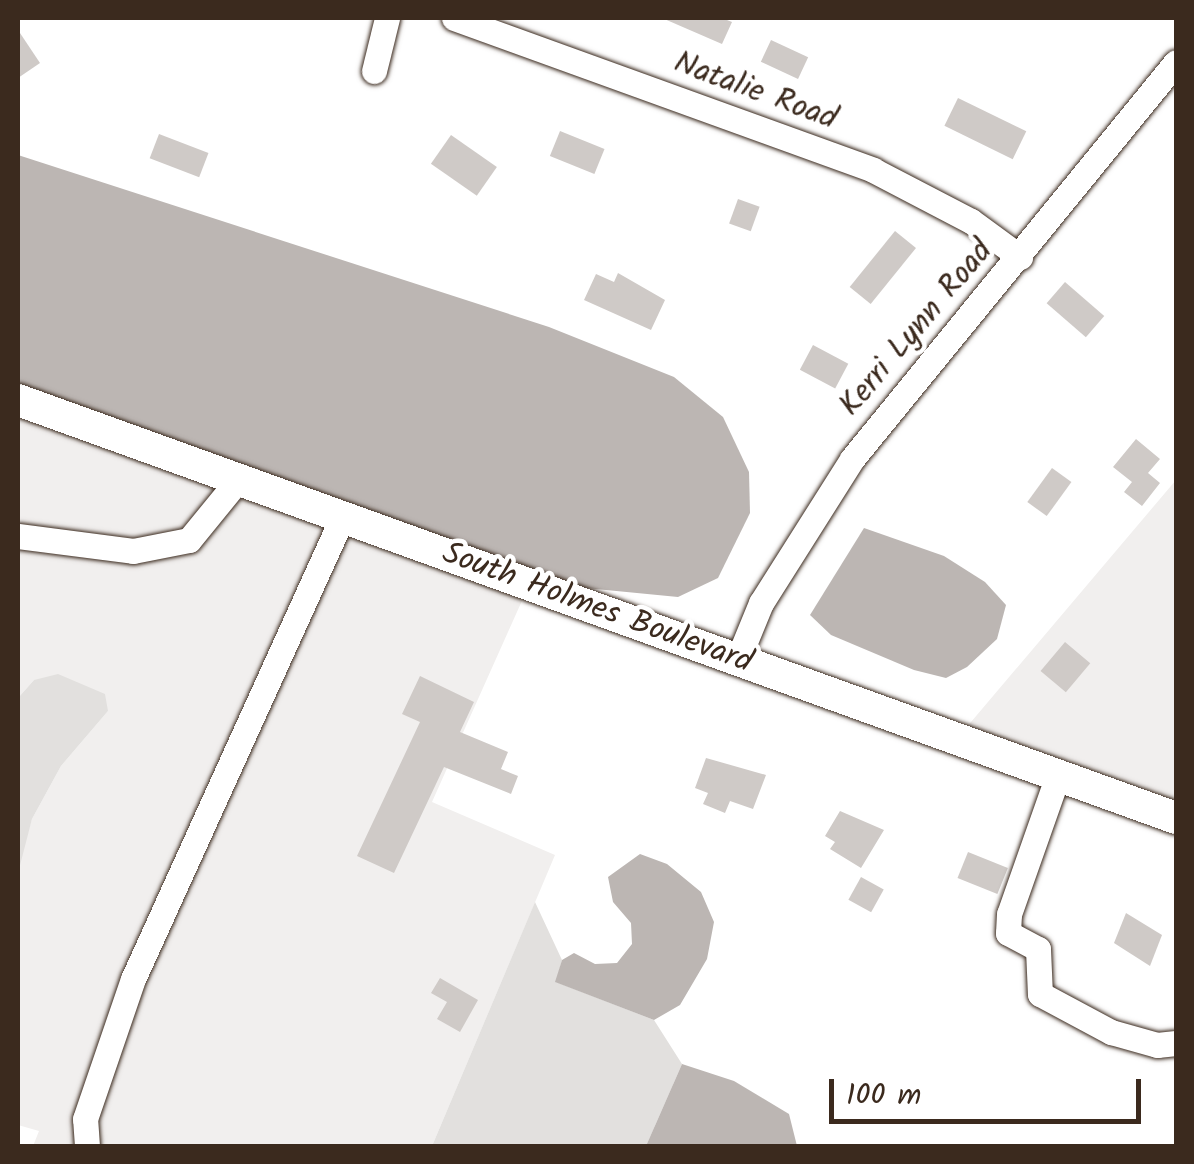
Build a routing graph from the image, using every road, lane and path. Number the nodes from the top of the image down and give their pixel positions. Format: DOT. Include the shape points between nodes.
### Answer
graph roads {
  1 [pos="387,18"];
  2 [pos="454,18"];
  3 [pos="1176,62"];
  4 [pos="374,71"];
  5 [pos="1020,257"];
  6 [pos="18,400"];
  7 [pos="238,480"];
  8 [pos="342,518"];
  9 [pos="18,536"];
  10 [pos="738,659"];
  11 [pos="1058,774"];
  12 [pos="1176,818"];
  13 [pos="1176,1043"];
  14 [pos="87,1146"];
  1 -- 4 [label="street"];
  2 -- 5 [label="street, Natalie Road" via="873,170 971,221"];
  3 -- 5 [label="street, Kerri Lynn Road"];
  5 -- 10 [label="street, Kerri Lynn Road" via="852,459 761,603"];
  6 -- 7 [label="main road, South Holmes Boulevard"];
  7 -- 8 [label="main road, South Holmes Boulevard"];
  7 -- 9 [label="street" via="189,540 133,550"];
  8 -- 10 [label="main road, South Holmes Boulevard"];
  8 -- 14 [label="street" via="133,979 85,1120"];
  10 -- 11 [label="main road, South Holmes Boulevard"];
  11 -- 12 [label="main road, South Holmes Boulevard"];
  11 -- 13 [label="street" via="1008,914 1008,934 1038,949 1040,994 1111,1032 1156,1045"];
}
